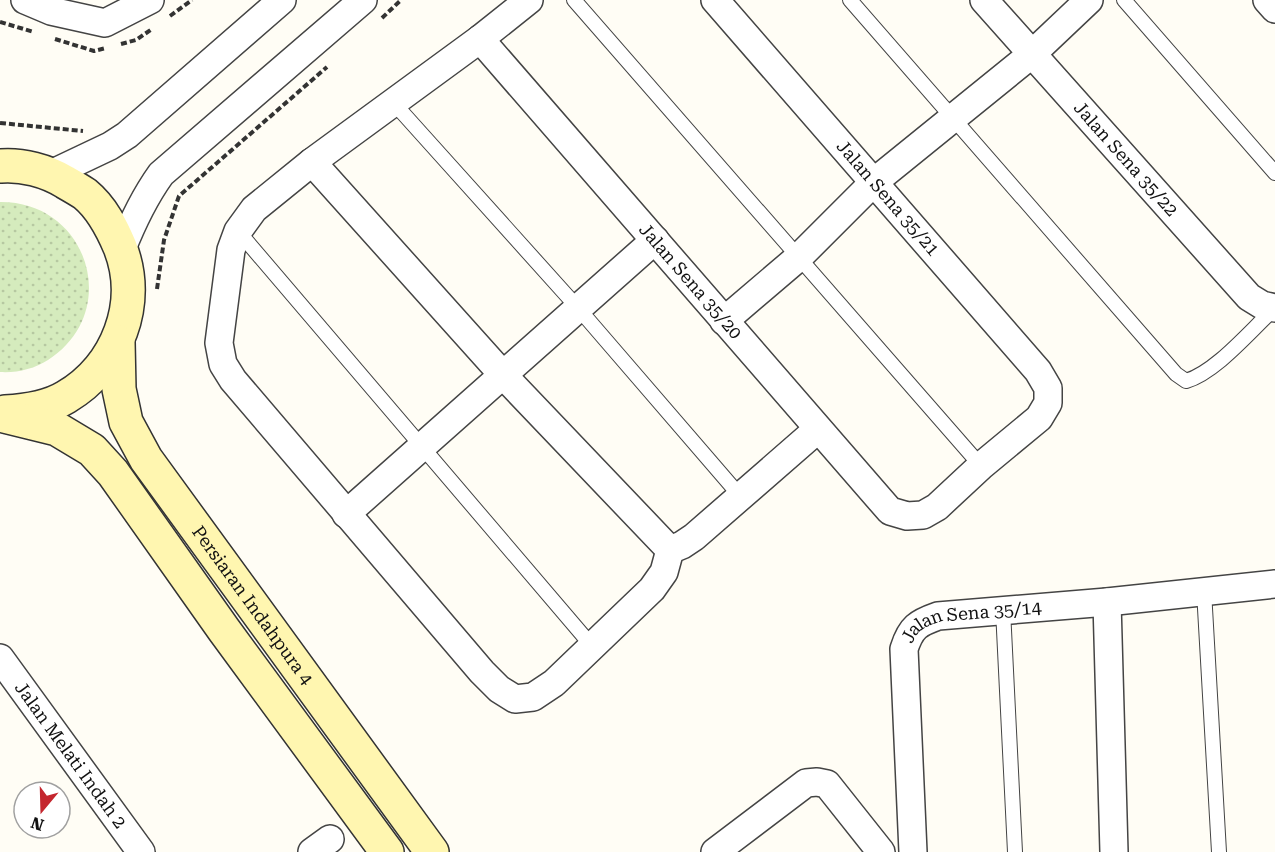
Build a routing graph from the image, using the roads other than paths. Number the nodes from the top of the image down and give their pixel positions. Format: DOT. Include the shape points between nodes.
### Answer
graph roads {
  1 [pos="25,0"];
  2 [pos="150,0"];
  3 [pos="282,0"];
  4 [pos="363,0"];
  5 [pos="530,0"];
  6 [pos="574,0"];
  7 [pos="715,0"];
  8 [pos="850,0"];
  9 [pos="984,0"];
  10 [pos="1089,0"];
  11 [pos="1124,0"];
  12 [pos="1267,0"];
  13 [pos="1275,9"];
  14 [pos="480,39"];
  15 [pos="1032,54"];
  16 [pos="392,101"];
  17 [pos="954,117"];
  18 [pos="312,162"];
  19 [pos="4,164"];
  20 [pos="1275,173"];
  21 [pos="51,174"];
  22 [pos="874,182"];
  23 [pos="238,231"];
  24 [pos="655,240"];
  25 [pos="121,251"];
  26 [pos="799,257"];
  27 [pos="578,308"];
  28 [pos="1274,308"];
  29 [pos="724,321"];
  30 [pos="118,342"];
  31 [pos="504,376"];
  32 [pos="0,414"];
  33 [pos="818,429"];
  34 [pos="421,446"];
  35 [pos="981,466"];
  36 [pos="741,497"];
  37 [pos="346,514"];
  38 [pos="670,550"];
  39 [pos="1275,584"];
  40 [pos="1204,591"];
  41 [pos="1107,602"];
  42 [pos="1003,610"];
  43 [pos="592,646"];
  44 [pos="0,658"];
  45 [pos="141,852"];
  46 [pos="387,852"];
  47 [pos="432,852"];
  48 [pos="715,852"];
  49 [pos="881,852"];
  50 [pos="913,852"];
  51 [pos="1015,852"];
  52 [pos="1114,852"];
  53 [pos="1219,852"];
  1 -- 2 [label="street" via="51,11 105,23"];
  3 -- 21 [label="street" via="127,135"];
  4 -- 25 [label="street" via="161,174 135,215"];
  5 -- 14 [label="street"];
  6 -- 26 [label="lane"];
  7 -- 22 [label="street, Jalan Sena 35/21"];
  8 -- 17 [label="lane"];
  9 -- 15 [label="street, Jalan Sena 35/22"];
  10 -- 15 [label="street"];
  11 -- 20 [label="lane"];
  12 -- 13 [label="street"];
  14 -- 16 [label="street"];
  14 -- 24 [label="street, Jalan Sena 35/20"];
  15 -- 17 [label="street"];
  15 -- 28 [label="street, Jalan Sena 35/22" via="1249,297"];
  16 -- 18 [label="street"];
  16 -- 27 [label="lane"];
  17 -- 22 [label="street"];
  17 -- 28 [label="lane" via="1167,364 1186,381 1212,368"];
  18 -- 23 [label="street" via="254,209"];
  18 -- 31 [label="street"];
  19 -- 21 [label="street"];
  21 -- 25 [label="street" via="86,195 112,226"];
  22 -- 26 [label="street"];
  22 -- 35 [label="street, Jalan Sena 35/21" via="1038,371 1048,388 1048,403 1039,418"];
  23 -- 34 [label="lane"];
  23 -- 37 [label="street" via="231,250 219,343 223,364"];
  24 -- 27 [label="street"];
  24 -- 29 [label="street, Jalan Sena 35/20"];
  25 -- 30 [label="street" via="129,290"];
  26 -- 29 [label="street"];
  26 -- 35 [label="lane"];
  27 -- 31 [label="street"];
  27 -- 36 [label="lane"];
  29 -- 33 [label="street, Jalan Sena 35/20"];
  30 -- 32 [label="street" via="96,374 66,398 29,411"];
  30 -- 47 [label="street, Persiaran Indahpura 4" via="119,389 126,422 146,459"];
  31 -- 34 [label="street"];
  31 -- 38 [label="street"];
  32 -- 46 [label="street, Persiaran Indahpura 4" via="57,429 92,450 113,473"];
  33 -- 35 [label="street, Jalan Sena 35/20" via="890,511 907,516 923,515 937,507"];
  33 -- 36 [label="street"];
  34 -- 37 [label="street"];
  34 -- 43 [label="lane"];
  36 -- 38 [label="street" via="694,537"];
  37 -- 43 [label="street" via="482,672 515,699 533,697 554,683"];
  38 -- 43 [label="street" via="664,572 652,589"];
  39 -- 40 [label="street, Jalan Sena 35/14"];
  40 -- 41 [label="street, Jalan Sena 35/14"];
  40 -- 53 [label="lane"];
  41 -- 42 [label="street, Jalan Sena 35/14"];
  41 -- 52 [label="street"];
  42 -- 50 [label="street, Jalan Sena 35/14" via="938,616 909,633 904,667"];
  42 -- 51 [label="lane"];
  44 -- 45 [label="street, Jalan Melati Indah 2"];
  48 -- 49 [label="street" via="806,783 817,782 827,784"];
}
